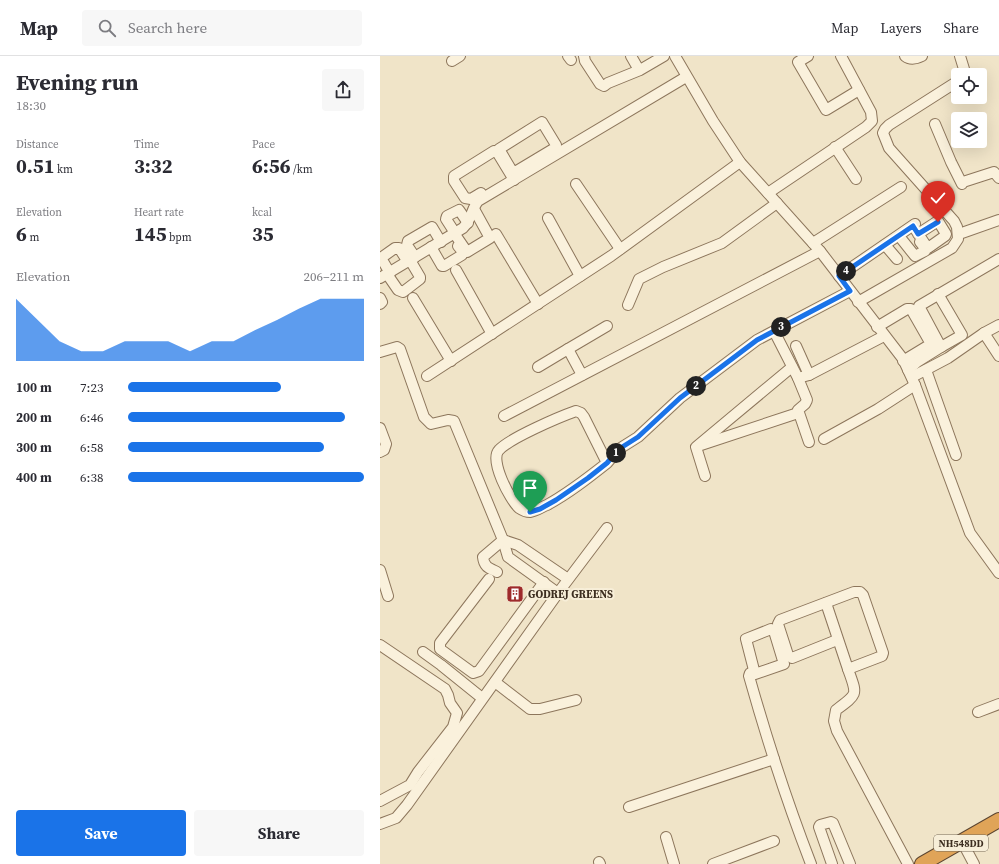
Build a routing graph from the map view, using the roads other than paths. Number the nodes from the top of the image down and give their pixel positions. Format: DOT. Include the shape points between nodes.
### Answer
graph roads {
  1 [pos="584,56"];
  2 [pos="631,56"];
  3 [pos="664,56"];
  4 [pos="675,56"];
  5 [pos="808,56"];
  6 [pos="841,56"];
  7 [pos="905,56"];
  8 [pos="922,56"];
  9 [pos="960,56"];
  10 [pos="964,68"];
  11 [pos="639,70"];
  12 [pos="686,77"];
  13 [pos="951,86"];
  14 [pos="859,90"];
  15 [pos="935,124"];
  16 [pos="835,147"];
  17 [pos="539,161"];
  18 [pos="740,162"];
  19 [pos="512,177"];
  20 [pos="999,178"];
  21 [pos="856,179"];
  22 [pos="576,184"];
  23 [pos="901,187"];
  24 [pos="768,192"];
  25 [pos="777,203"];
  26 [pos="474,209"];
  27 [pos="548,218"];
  28 [pos="999,220"];
  29 [pos="468,223"];
  30 [pos="453,234"];
  31 [pos="496,234"];
  32 [pos="959,234"];
  33 [pos="899,236"];
  34 [pos="441,242"];
  35 [pos="813,243"];
  36 [pos="886,245"];
  37 [pos="431,248"];
  38 [pos="620,249"];
  39 [pos="820,251"];
  40 [pos="897,259"];
  41 [pos="999,259"];
  42 [pos="411,260"];
  43 [pos="456,270"];
  44 [pos="386,275"];
  45 [pos="580,276"];
  46 [pos="839,276"];
  47 [pos="850,291"];
  48 [pos="938,294"];
  49 [pos="380,298"];
  50 [pos="413,298"];
  51 [pos="858,302"];
  52 [pos="380,304"];
  53 [pos="538,304"];
  54 [pos="628,305"];
  55 [pos="999,325"];
  56 [pos="607,326"];
  57 [pos="877,327"];
  58 [pos="774,331"];
  59 [pos="984,333"];
  60 [pos="492,334"];
  61 [pos="884,336"];
  62 [pos="796,346"];
  63 [pos="942,347"];
  64 [pos="568,349"];
  65 [pos="380,352"];
  66 [pos="999,356"];
  67 [pos="903,360"];
  68 [pos="451,361"];
  69 [pos="538,367"];
  70 [pos="792,367"];
  71 [pos="926,370"];
  72 [pos="582,375"];
  73 [pos="809,375"];
  74 [pos="427,376"];
  75 [pos="912,377"];
  76 [pos="798,378"];
  77 [pos="798,413"];
  78 [pos="504,416"];
  79 [pos="380,428"];
  80 [pos="824,438"];
  81 [pos="809,442"];
  82 [pos="696,447"];
  83 [pos="380,452"];
  84 [pos="956,455"];
  85 [pos="607,463"];
  86 [pos="705,476"];
  87 [pos="607,528"];
  88 [pos="504,540"];
  89 [pos="518,545"];
  90 [pos="508,557"];
  91 [pos="380,570"];
  92 [pos="999,573"];
  93 [pos="489,579"];
  94 [pos="568,579"];
  95 [pos="544,582"];
  96 [pos="558,593"];
  97 [pos="388,596"];
  98 [pos="826,603"];
  99 [pos="837,640"];
  100 [pos="380,645"];
  101 [pos="423,652"];
  102 [pos="441,665"];
  103 [pos="848,669"];
  104 [pos="754,672"];
  105 [pos="429,679"];
  106 [pos="495,682"];
  107 [pos="482,698"];
  108 [pos="576,700"];
  109 [pos="999,704"];
  110 [pos="978,712"];
  111 [pos="774,759"];
  112 [pos="422,774"];
  113 [pos="380,801"];
  114 [pos="629,807"];
  115 [pos="999,820"];
  116 [pos="380,824"];
  117 [pos="999,830"];
  118 [pos="666,837"];
  119 [pos="774,841"];
  120 [pos="966,849"];
  121 [pos="674,864"];
  122 [pos="713,864"];
  123 [pos="811,864"];
  124 [pos="832,864"];
  125 [pos="850,864"];
  126 [pos="908,864"];
  127 [pos="922,864"];
  128 [pos="940,864"];
  129 [pos="974,864"];
  1 -- 11 [label="street" via="600,84 604,86"];
  2 -- 11 [label="street"];
  3 -- 11 [label="street"];
  4 -- 12 [label="street"];
  5 -- 14 [label="street" via="798,62 826,110"];
  6 -- 14 [label="street"];
  7 -- 8 [label="street" via="912,59"];
  9 -- 10 [label="street"];
  12 -- 17 [label="street"];
  12 -- 18 [label="street"];
  13 -- 32 [label="street" via="889,125 884,133 889,148 954,221"];
  14 -- 16 [label="street" via="871,112 872,121"];
  15 -- 20 [label="street" via="962,184 994,172"];
  16 -- 21 [label="street"];
  16 -- 24 [label="street"];
  17 -- 17 [label="street" via="556,147 542,122 499,149 513,172"];
  17 -- 19 [label="street"];
  18 -- 24 [label="street"];
  18 -- 38 [label="street"];
  19 -- 19 [label="street" via="494,151 453,178 468,200"];
  19 -- 26 [label="street" via="478,201"];
  22 -- 38 [label="street"];
  23 -- 35 [label="street"];
  24 -- 25 [label="street"];
  25 -- 35 [label="street"];
  25 -- 54 [label="street" via="722,243 639,279"];
  26 -- 29 [label="street"];
  26 -- 30 [label="street" via="490,238 467,252"];
  27 -- 45 [label="street"];
  28 -- 32 [label="street"];
  29 -- 30 [label="street"];
  29 -- 30 [label="street" via="459,210 448,216 446,219"];
  30 -- 34 [label="street"];
  30 -- 37 [label="street" via="463,254 446,266 442,266"];
  31 -- 53 [label="street"];
  32 -- 51 [label="street" via="952,248"];
  33 -- 33 [label="street" via="914,228 925,251 914,255"];
  33 -- 36 [label="street"];
  34 -- 37 [label="street"];
  34 -- 42 [label="street" via="432,227 408,241"];
  35 -- 39 [label="street"];
  36 -- 40 [label="street"];
  36 -- 46 [label="street"];
  37 -- 42 [label="street"];
  38 -- 45 [label="street"];
  39 -- 46 [label="street"];
  39 -- 72 [label="street"];
  41 -- 48 [label="street"];
  42 -- 44 [label="street"];
  42 -- 44 [label="street" via="399,248 395,248 381,258"];
  42 -- 44 [label="street" via="420,279 403,292 398,290"];
  43 -- 60 [label="street"];
  45 -- 53 [label="street"];
  46 -- 47 [label="street"];
  47 -- 51 [label="street"];
  47 -- 58 [label="street"];
  48 -- 63 [label="street" via="920,306"];
  48 -- 63 [label="street" via="962,335"];
  49 -- 52 [label="street"];
  50 -- 68 [label="street"];
  51 -- 57 [label="street"];
  53 -- 60 [label="street"];
  55 -- 59 [label="street"];
  56 -- 64 [label="street"];
  57 -- 61 [label="street"];
  57 -- 67 [label="street" via="911,309 931,344"];
  58 -- 70 [label="street"];
  58 -- 85 [label="street" via="757,340 680,398 638,437 619,449"];
  59 -- 66 [label="street"];
  59 -- 71 [label="street"];
  60 -- 68 [label="street"];
  61 -- 67 [label="street"];
  61 -- 73 [label="street"];
  62 -- 73 [label="street"];
  63 -- 75 [label="street" via="917,362"];
  64 -- 69 [label="street"];
  64 -- 72 [label="street"];
  65 -- 88 [label="street" via="397,347 400,349 427,421 431,424 454,421"];
  67 -- 75 [label="street"];
  68 -- 74 [label="street"];
  70 -- 76 [label="street"];
  70 -- 82 [label="street"];
  71 -- 75 [label="street"];
  71 -- 84 [label="street"];
  72 -- 78 [label="street"];
  73 -- 76 [label="street"];
  75 -- 80 [label="street" via="878,409"];
  75 -- 92 [label="street" via="970,533"];
  76 -- 77 [label="street" via="807,400"];
  77 -- 81 [label="street"];
  77 -- 82 [label="street"];
  79 -- 83 [label="street" via="386,444"];
  82 -- 86 [label="street"];
  85 -- 85 [label="street" via="584,417 576,411 516,438 499,450 496,460 498,471 512,499 519,508 530,512 574,489"];
  87 -- 94 [label="street"];
  88 -- 89 [label="street"];
  88 -- 90 [label="street"];
  88 -- 90 [label="street" via="483,557 483,563 499,574"];
  89 -- 90 [label="street"];
  89 -- 94 [label="street"];
  90 -- 95 [label="street"];
  91 -- 97 [label="street"];
  93 -- 95 [label="street" via="440,643 440,649 473,673 479,671"];
  94 -- 96 [label="street"];
  95 -- 96 [label="street"];
  96 -- 106 [label="street"];
  98 -- 99 [label="street"];
  98 -- 99 [label="street" via="780,620 778,624 789,657 792,658"];
  98 -- 103 [label="street" via="860,592 883,651 882,656"];
  99 -- 103 [label="street"];
  100 -- 105 [label="street"];
  101 -- 102 [label="street"];
  102 -- 105 [label="street"];
  102 -- 107 [label="street"];
  103 -- 126 [label="street" via="855,692 853,697 836,710 834,721 837,731"];
  104 -- 104 [label="street" via="746,640 773,629 784,664 756,674"];
  104 -- 111 [label="street" via="749,676"];
  105 -- 112 [label="street" via="445,689 457,713 453,727"];
  106 -- 107 [label="street"];
  106 -- 108 [label="street" via="530,709"];
  107 -- 112 [label="street"];
  109 -- 110 [label="street"];
  111 -- 114 [label="street"];
  111 -- 123 [label="street"];
  112 -- 113 [label="street" via="410,785"];
  112 -- 116 [label="street" via="396,818"];
  115 -- 127 [label="highway, NH548DD"];
  117 -- 120 [label="highway, NH548DD"];
  118 -- 121 [label="street"];
  119 -- 122 [label="street"];
  120 -- 128 [label="highway, NH548DD"];
  120 -- 129 [label="street"];
  124 -- 125 [label="street" via="819,827 831,822"];
}
